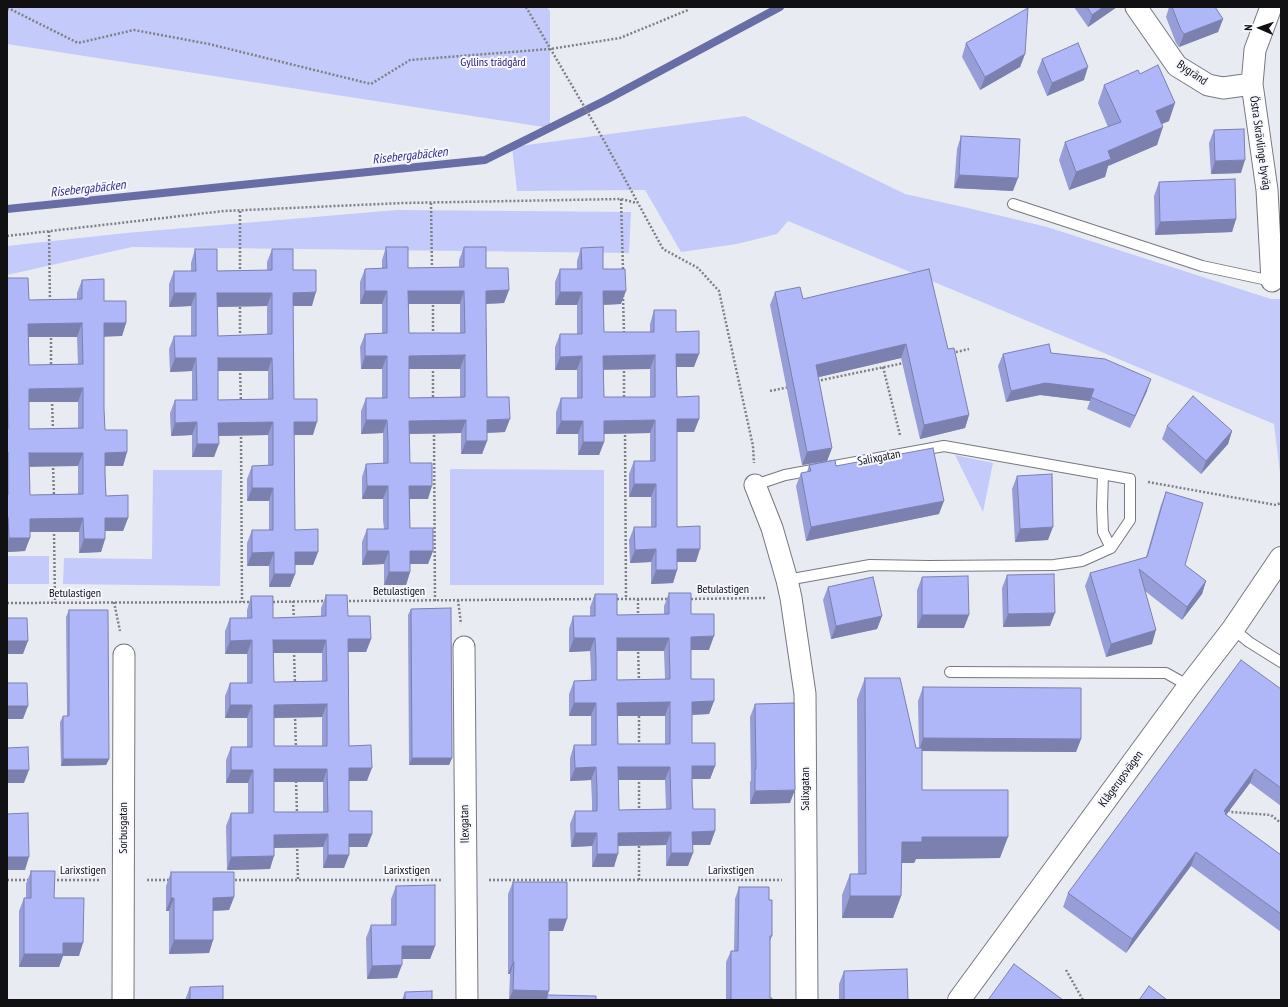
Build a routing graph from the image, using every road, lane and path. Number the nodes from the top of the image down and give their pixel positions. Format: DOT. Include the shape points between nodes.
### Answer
graph roads {
  1 [pos="526,7"];
  2 [pos="1136,7"];
  3 [pos="1271,7"];
  4 [pos="7,9"];
  5 [pos="688,10"];
  6 [pos="550,49"];
  7 [pos="1252,84"];
  8 [pos="621,199"];
  9 [pos="431,203"];
  10 [pos="637,203"];
  11 [pos="1013,204"];
  12 [pos="240,211"];
  13 [pos="49,231"];
  14 [pos="7,236"];
  15 [pos="240,272"];
  16 [pos="432,273"];
  17 [pos="623,274"];
  18 [pos="1272,281"];
  19 [pos="623,290"];
  20 [pos="240,296"];
  21 [pos="432,297"];
  22 [pos="50,310"];
  23 [pos="51,326"];
  24 [pos="433,337"];
  25 [pos="624,338"];
  26 [pos="240,343"];
  27 [pos="969,349"];
  28 [pos="946,354"];
  29 [pos="433,361"];
  30 [pos="624,361"];
  31 [pos="907,362"];
  32 [pos="240,366"];
  33 [pos="883,367"];
  34 [pos="52,374"];
  35 [pos="815,382"];
  36 [pos="792,386"];
  37 [pos="770,391"];
  38 [pos="52,397"];
  39 [pos="434,401"];
  40 [pos="624,401"];
  41 [pos="241,406"];
  42 [pos="434,425"];
  43 [pos="624,425"];
  44 [pos="241,429"];
  45 [pos="53,437"];
  46 [pos="904,453"];
  47 [pos="53,461"];
  48 [pos="1103,474"];
  49 [pos="1130,479"];
  50 [pos="755,485"];
  51 [pos="54,500"];
  52 [pos="1281,503"];
  53 [pos="54,524"];
  54 [pos="1111,548"];
  55 [pos="1281,558"];
  56 [pos="789,589"];
  57 [pos="604,599"];
  58 [pos="611,599"];
  59 [pos="626,599"];
  60 [pos="638,599"];
  61 [pos="676,599"];
  62 [pos="684,599"];
  63 [pos="293,601"];
  64 [pos="333,601"];
  65 [pos="341,601"];
  66 [pos="435,601"];
  67 [pos="114,602"];
  68 [pos="242,602"];
  69 [pos="256,602"];
  70 [pos="264,602"];
  71 [pos="7,603"];
  72 [pos="55,603"];
  73 [pos="638,623"];
  74 [pos="294,625"];
  75 [pos="1233,629"];
  76 [pos="638,646"];
  77 [pos="464,647"];
  78 [pos="294,649"];
  79 [pos="124,655"];
  80 [pos="1281,662"];
  81 [pos="950,672"];
  82 [pos="638,685"];
  83 [pos="1189,686"];
  84 [pos="295,689"];
  85 [pos="639,708"];
  86 [pos="295,713"];
  87 [pos="639,748"];
  88 [pos="296,753"];
  89 [pos="639,771"];
  90 [pos="296,776"];
  91 [pos="1225,808"];
  92 [pos="297,816"];
  93 [pos="639,818"];
  94 [pos="1281,823"];
  95 [pos="297,840"];
  96 [pos="639,841"];
  97 [pos="7,880"];
  98 [pos="30,880"];
  99 [pos="46,880"];
  100 [pos="123,880"];
  101 [pos="171,880"];
  102 [pos="226,880"];
  103 [pos="298,880"];
  104 [pos="466,880"];
  105 [pos="639,880"];
  106 [pos="806,880"];
  107 [pos="1066,970"];
  108 [pos="123,1000"];
  109 [pos="467,1000"];
  110 [pos="807,1000"];
  111 [pos="960,1000"];
  112 [pos="1083,1000"];
  1 -- 6 [label="path"];
  2 -- 7 [label="street, Bygränd" via="1177,66 1208,85 1223,88"];
  3 -- 7 [label="street, Östra Skrävlinge byväg" via="1255,50"];
  4 -- 6 [label="path" via="78,43 134,30 210,44 371,84 410,60"];
  5 -- 6 [label="path" via="620,38"];
  6 -- 10 [label="path"];
  7 -- 18 [label="street, Östra Skrävlinge byväg" via="1267,190"];
  8 -- 9 [label="path"];
  8 -- 10 [label="path"];
  8 -- 17 [label="path"];
  9 -- 12 [label="path"];
  9 -- 16 [label="path"];
  10 -- 50 [label="path" via="663,249 698,268 719,291 753,446"];
  11 -- 18 [label="lane" via="1202,266"];
  12 -- 13 [label="path"];
  12 -- 15 [label="path"];
  13 -- 14 [label="path"];
  13 -- 22 [label="path"];
  19 -- 25 [label="path"];
  20 -- 26 [label="path"];
  21 -- 24 [label="path"];
  23 -- 34 [label="path"];
  27 -- 28 [label="path"];
  29 -- 39 [label="path"];
  30 -- 40 [label="path"];
  31 -- 33 [label="path"];
  32 -- 41 [label="path"];
  33 -- 35 [label="path"];
  33 -- 46 [label="path"];
  36 -- 37 [label="path"];
  38 -- 45 [label="path"];
  42 -- 66 [label="path"];
  43 -- 59 [label="path"];
  44 -- 68 [label="path"];
  46 -- 48 [label="lane, Salixgatan" via="944,446"];
  46 -- 50 [label="lane, Salixgatan" via="785,475"];
  47 -- 51 [label="path"];
  48 -- 49 [label="lane, Salixgatan"];
  48 -- 54 [label="lane" via="1103,532"];
  49 -- 52 [label="path" via="1276,505"];
  49 -- 54 [label="lane" via="1130,520"];
  50 -- 56 [label="street, Salixgatan" via="772,528"];
  53 -- 72 [label="path"];
  54 -- 56 [label="lane" via="1082,561 1054,565 870,565"];
  55 -- 75 [label="street, Klågerupsvägen"];
  56 -- 62 [label="path, Betulastigen"];
  56 -- 106 [label="street, Salixgatan" via="805,694"];
  57 -- 66 [label="path, Betulastigen"];
  58 -- 59 [label="path"];
  59 -- 60 [label="path"];
  60 -- 61 [label="path"];
  60 -- 73 [label="path"];
  63 -- 64 [label="path"];
  63 -- 70 [label="path"];
  63 -- 74 [label="path"];
  65 -- 66 [label="path, Betulastigen"];
  67 -- 68 [label="path, Betulastigen"];
  67 -- 72 [label="path, Betulastigen"];
  67 -- 79 [label="path"];
  68 -- 69 [label="path, Betulastigen"];
  71 -- 72 [label="path, Betulastigen"];
  75 -- 80 [label="lane"];
  75 -- 83 [label="street, Klågerupsvägen"];
  76 -- 82 [label="path"];
  77 -- 104 [label="street, Ilexgatan"];
  78 -- 84 [label="path"];
  79 -- 100 [label="street, Sorbusgatan"];
  81 -- 83 [label="lane" via="1166,673"];
  83 -- 111 [label="street, Klågerupsvägen"];
  85 -- 87 [label="path"];
  86 -- 88 [label="path"];
  89 -- 93 [label="path"];
  90 -- 92 [label="path"];
  91 -- 94 [label="path" via="1231,812 1271,815"];
  95 -- 103 [label="path"];
  96 -- 105 [label="path"];
  97 -- 98 [label="path"];
  99 -- 100 [label="path, Larixstigen"];
  100 -- 101 [label="path, Larixstigen"];
  100 -- 108 [label="street, Sorbusgatan"];
  102 -- 103 [label="path, Larixstigen"];
  103 -- 104 [label="path, Larixstigen"];
  104 -- 105 [label="path, Larixstigen"];
  104 -- 109 [label="street, Ilexgatan"];
  105 -- 106 [label="path, Larixstigen"];
  106 -- 110 [label="street, Salixgatan"];
  107 -- 112 [label="path"];
}
